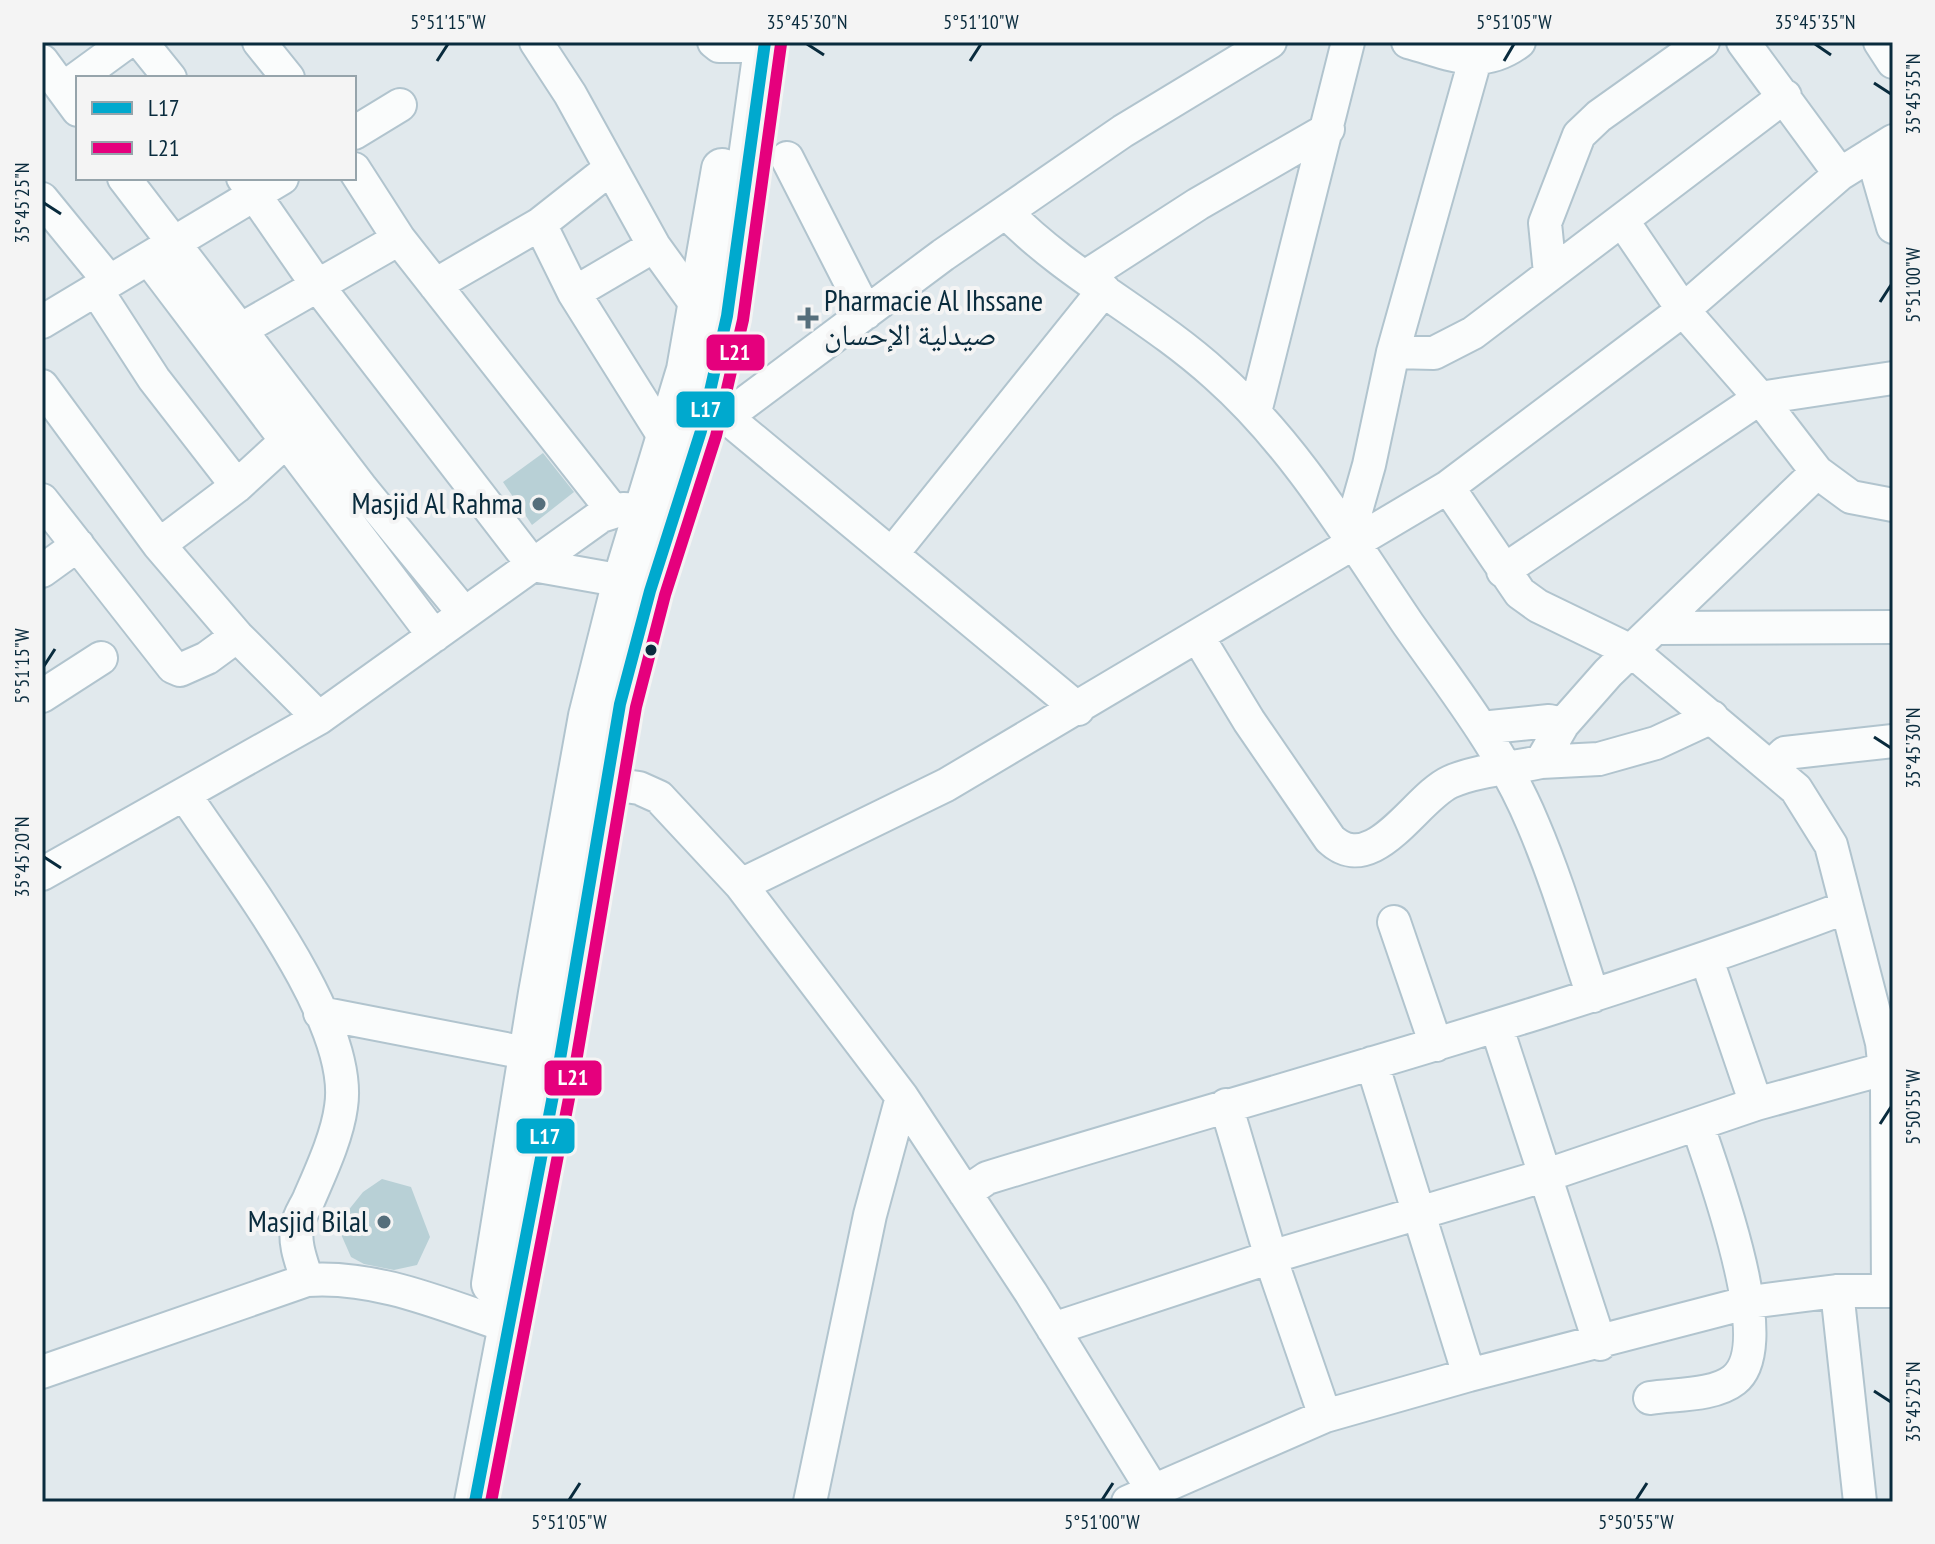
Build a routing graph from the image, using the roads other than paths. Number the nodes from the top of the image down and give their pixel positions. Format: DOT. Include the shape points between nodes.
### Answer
graph roads {
  1 [pos="127,42"];
  2 [pos="141,42"];
  3 [pos="259,42"];
  4 [pos="536,42"];
  5 [pos="1270,42"];
  6 [pos="1348,42"];
  7 [pos="1408,42"];
  8 [pos="1519,42"];
  9 [pos="1703,42"];
  10 [pos="1743,42"];
  11 [pos="1880,42"];
  12 [pos="744,43"];
  13 [pos="1475,60"];
  14 [pos="42,61"];
  15 [pos="1893,62"];
  16 [pos="94,76"];
  17 [pos="168,76"];
  18 [pos="286,76"];
  19 [pos="1785,96"];
  20 [pos="71,99"];
  21 [pos="400,105"];
  22 [pos="1328,129"];
  23 [pos="356,132"];
  24 [pos="1882,148"];
  25 [pos="787,158"];
  26 [pos="611,168"];
  27 [pos="356,172"];
  28 [pos="1840,174"];
  29 [pos="125,180"];
  30 [pos="274,180"];
  31 [pos="248,187"];
  32 [pos="42,199"];
  33 [pos="1006,212"];
  34 [pos="1622,220"];
  35 [pos="540,224"];
  36 [pos="1893,227"];
  37 [pos="399,239"];
  38 [pos="654,246"];
  39 [pos="162,250"];
  40 [pos="1550,273"];
  41 [pos="1094,284"];
  42 [pos="317,285"];
  43 [pos="435,285"];
  44 [pos="103,286"];
  45 [pos="574,293"];
  46 [pos="698,307"];
  47 [pos="1683,310"];
  48 [pos="866,313"];
  49 [pos="42,322"];
  50 [pos="240,330"];
  51 [pos="1393,352"];
  52 [pos="1893,378"];
  53 [pos="1760,398"];
  54 [pos="47,401"];
  55 [pos="1255,412"];
  56 [pos="697,429"];
  57 [pos="285,442"];
  58 [pos="1817,472"];
  59 [pos="237,486"];
  60 [pos="1448,487"];
  61 [pos="42,500"];
  62 [pos="1893,505"];
  63 [pos="644,511"];
  64 [pos="1352,537"];
  65 [pos="78,545"];
  66 [pos="159,545"];
  67 [pos="892,554"];
  68 [pos="533,565"];
  69 [pos="42,571"];
  70 [pos="1503,571"];
  71 [pos="636,586"];
  72 [pos="463,612"];
  73 [pos="1893,627"];
  74 [pos="1656,628"];
  75 [pos="237,636"];
  76 [pos="434,636"];
  77 [pos="1198,637"];
  78 [pos="1633,652"];
  79 [pos="101,658"];
  80 [pos="42,696"];
  81 [pos="1078,709"];
  82 [pos="1712,717"];
  83 [pos="319,718"];
  84 [pos="1563,724"];
  85 [pos="1481,728"];
  86 [pos="1893,741"];
  87 [pos="1541,762"];
  88 [pos="1770,767"];
  89 [pos="1506,769"];
  90 [pos="591,780"];
  91 [pos="185,795"];
  92 [pos="42,874"];
  93 [pos="741,885"];
  94 [pos="1847,907"];
  95 [pos="1394,922"];
  96 [pos="1707,960"];
  97 [pos="1880,985"];
  98 [pos="1593,996"];
  99 [pos="320,1013"];
  100 [pos="1497,1028"];
  101 [pos="1436,1045"];
  102 [pos="546,1057"];
  103 [pos="1372,1063"];
  104 [pos="1884,1069"];
  105 [pos="902,1097"];
  106 [pos="1756,1104"];
  107 [pos="1226,1105"];
  108 [pos="1698,1126"];
  109 [pos="1547,1175"];
  110 [pos="965,1193"];
  111 [pos="1419,1214"];
  112 [pos="1271,1257"];
  113 [pos="307,1280"];
  114 [pos="1837,1291"];
  115 [pos="1891,1291"];
  116 [pos="1750,1302"];
  117 [pos="498,1323"];
  118 [pos="1053,1329"];
  119 [pos="1600,1344"];
  120 [pos="42,1372"];
  121 [pos="1469,1375"];
  122 [pos="1650,1398"];
  123 [pos="1325,1416"];
  124 [pos="1147,1498"];
  125 [pos="449,1502"];
  126 [pos="475,1502"];
  127 [pos="810,1502"];
  128 [pos="1860,1502"];
  1 -- 16 [label="street"];
  2 -- 17 [label="street"];
  3 -- 18 [label="street"];
  4 -- 26 [label="street"];
  5 -- 33 [label="street" via="1123,131"];
  6 -- 22 [label="street"];
  7 -- 13 [label="street"];
  8 -- 13 [label="street"];
  9 -- 40 [label="street" via="1579,135 1545,223"];
  10 -- 19 [label="street"];
  11 -- 15 [label="street"];
  12 -- 46 [label="main road"];
  12 -- 56 [label="main road" via="727,316"];
  13 -- 51 [label="street"];
  14 -- 20 [label="street"];
  19 -- 28 [label="street"];
  19 -- 34 [label="street"];
  21 -- 23 [label="street"];
  22 -- 41 [label="street" via="1198,204"];
  22 -- 55 [label="street"];
  24 -- 28 [label="street"];
  24 -- 36 [label="street"];
  25 -- 48 [label="street"];
  26 -- 35 [label="street"];
  26 -- 38 [label="street"];
  27 -- 37 [label="street"];
  28 -- 47 [label="street"];
  29 -- 39 [label="street"];
  30 -- 31 [label="street"];
  31 -- 39 [label="street"];
  31 -- 42 [label="street"];
  32 -- 44 [label="street"];
  33 -- 41 [label="street" via="1037,244"];
  33 -- 48 [label="street"];
  34 -- 40 [label="street"];
  34 -- 47 [label="street"];
  35 -- 43 [label="street"];
  35 -- 45 [label="street"];
  37 -- 42 [label="street"];
  37 -- 43 [label="street"];
  38 -- 45 [label="street"];
  38 -- 46 [label="street"];
  39 -- 44 [label="street"];
  39 -- 50 [label="street"];
  39 -- 57 [label="street"];
  40 -- 51 [label="street" via="1473,333 1434,353"];
  41 -- 55 [label="street" via="1168,335"];
  41 -- 67 [label="street"];
  42 -- 50 [label="street"];
  42 -- 68 [label="street"];
  43 -- 63 [label="street"];
  44 -- 49 [label="street"];
  44 -- 59 [label="street" via="154,379"];
  45 -- 56 [label="street"];
  46 -- 56 [label="main road" via="687,370"];
  47 -- 53 [label="street"];
  47 -- 60 [label="street"];
  48 -- 56 [label="street"];
  50 -- 72 [label="street"];
  51 -- 64 [label="street"];
  52 -- 53 [label="street"];
  53 -- 58 [label="street"];
  53 -- 70 [label="street"];
  54 -- 66 [label="street"];
  55 -- 64 [label="street"];
  56 -- 63 [label="main road"];
  56 -- 67 [label="street"];
  57 -- 59 [label="street"];
  57 -- 76 [label="street"];
  58 -- 62 [label="street" via="1851,497"];
  58 -- 74 [label="street"];
  59 -- 66 [label="street"];
  60 -- 64 [label="street"];
  60 -- 70 [label="street"];
  61 -- 65 [label="street"];
  63 -- 68 [label="street"];
  63 -- 71 [label="main road"];
  64 -- 77 [label="street"];
  64 -- 85 [label="street"];
  65 -- 69 [label="street"];
  65 -- 75 [label="street" via="173,667 190,667"];
  66 -- 75 [label="street"];
  67 -- 81 [label="street"];
  68 -- 71 [label="street"];
  68 -- 72 [label="street"];
  70 -- 78 [label="street" via="1538,606"];
  71 -- 90 [label="main road"];
  72 -- 76 [label="street"];
  73 -- 74 [label="street"];
  74 -- 78 [label="street"];
  75 -- 83 [label="street"];
  76 -- 83 [label="street"];
  77 -- 81 [label="street"];
  77 -- 89 [label="street" via="1300,799 1330,839 1346,851 1374,845 1450,782"];
  78 -- 82 [label="street"];
  78 -- 84 [label="street"];
  79 -- 80 [label="street"];
  81 -- 93 [label="street" via="946,785"];
  82 -- 87 [label="street" via="1656,743 1599,759"];
  82 -- 88 [label="street"];
  83 -- 91 [label="street"];
  84 -- 85 [label="street"];
  84 -- 87 [label="street"];
  85 -- 89 [label="street"];
  86 -- 88 [label="street" via="1785,753"];
  87 -- 89 [label="street"];
  88 -- 94 [label="street" via="1814,813 1831,845"];
  89 -- 98 [label="street" via="1533,823"];
  90 -- 93 [label="street" via="659,797"];
  90 -- 102 [label="main road"];
  91 -- 92 [label="street"];
  91 -- 99 [label="street" via="285,945"];
  93 -- 105 [label="street"];
  94 -- 96 [label="street"];
  94 -- 97 [label="street"];
  95 -- 101 [label="street"];
  96 -- 98 [label="street"];
  96 -- 106 [label="street"];
  97 -- 104 [label="street"];
  98 -- 100 [label="street"];
  99 -- 102 [label="street"];
  99 -- 113 [label="street" via="338,1056 341,1107 297,1225"];
  100 -- 101 [label="street"];
  100 -- 109 [label="street"];
  101 -- 103 [label="street"];
  102 -- 117 [label="main road"];
  103 -- 107 [label="street"];
  103 -- 111 [label="street"];
  104 -- 106 [label="street"];
  104 -- 115 [label="street"];
  105 -- 110 [label="street"];
  105 -- 127 [label="street" via="870,1215"];
  106 -- 108 [label="street"];
  107 -- 110 [label="street" via="987,1178"];
  107 -- 112 [label="street"];
  108 -- 109 [label="street"];
  108 -- 116 [label="street"];
  109 -- 111 [label="street"];
  109 -- 119 [label="street"];
  110 -- 118 [label="street"];
  111 -- 112 [label="street"];
  111 -- 121 [label="street"];
  112 -- 118 [label="street"];
  112 -- 123 [label="street"];
  113 -- 117 [label="street" via="342,1278 398,1290"];
  113 -- 120 [label="street"];
  114 -- 115 [label="street"];
  114 -- 116 [label="street"];
  114 -- 128 [label="street"];
  116 -- 119 [label="street"];
  116 -- 122 [label="street" via="1744,1366 1736,1379 1724,1387"];
  117 -- 125 [label="main road"];
  117 -- 126 [label="main road"];
  118 -- 124 [label="street"];
  119 -- 121 [label="street"];
  121 -- 123 [label="street"];
  123 -- 124 [label="street"];
}
